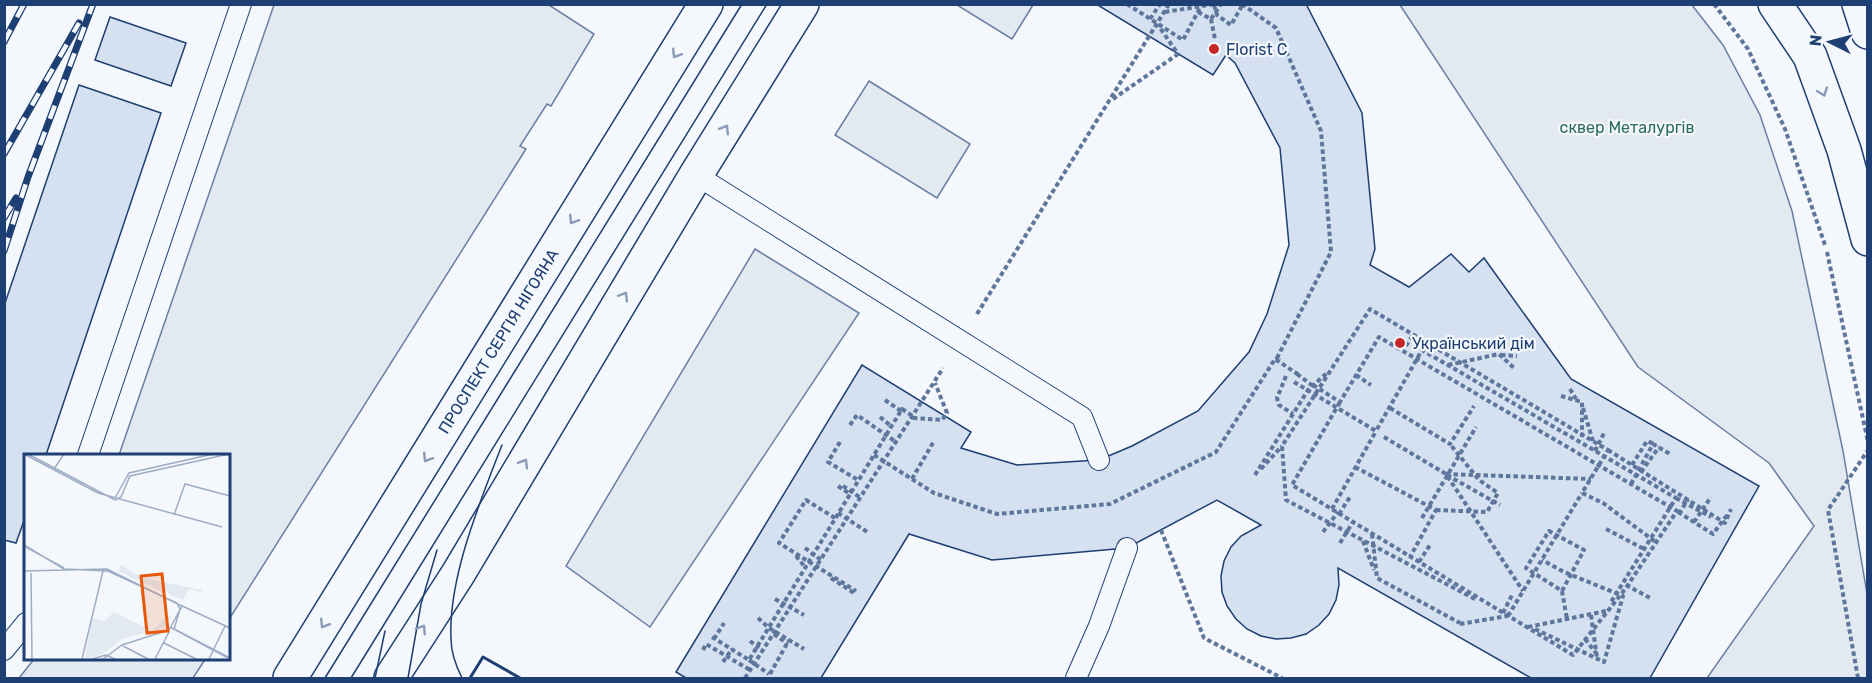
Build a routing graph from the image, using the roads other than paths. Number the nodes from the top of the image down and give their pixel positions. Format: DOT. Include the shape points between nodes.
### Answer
graph roads {
  1 [pos="241,4"];
  2 [pos="706,4"];
  3 [pos="802,4"];
  4 [pos="1775,4"];
  5 [pos="1859,4"];
  6 [pos="1868,32"];
  7 [pos="696,175"];
  8 [pos="1868,239"];
  9 [pos="88,454"];
  10 [pos="1099,460"];
  11 [pos="1127,548"];
  12 [pos="24,626"];
  13 [pos="4,650"];
  14 [pos="290,678"];
  15 [pos="391,678"];
  16 [pos="1076,678"];
  1 -- 9 [label="lane"];
  2 -- 14 [label="highway, ПРОСПЕКТ СЕРГІЯ НІГОЯНА, one-way"];
  7 -- 3 [label="highway, one-way"];
  4 -- 8 [label="highway, one-way" via="1810,56 1844,150"];
  5 -- 6 [label="highway"];
  7 -- 10 [label="lane" via="1082,417"];
  15 -- 7 [label="highway, one-way" via="458,574"];
  11 -- 16 [label="lane"];
  12 -- 13 [label="lane"];
}
